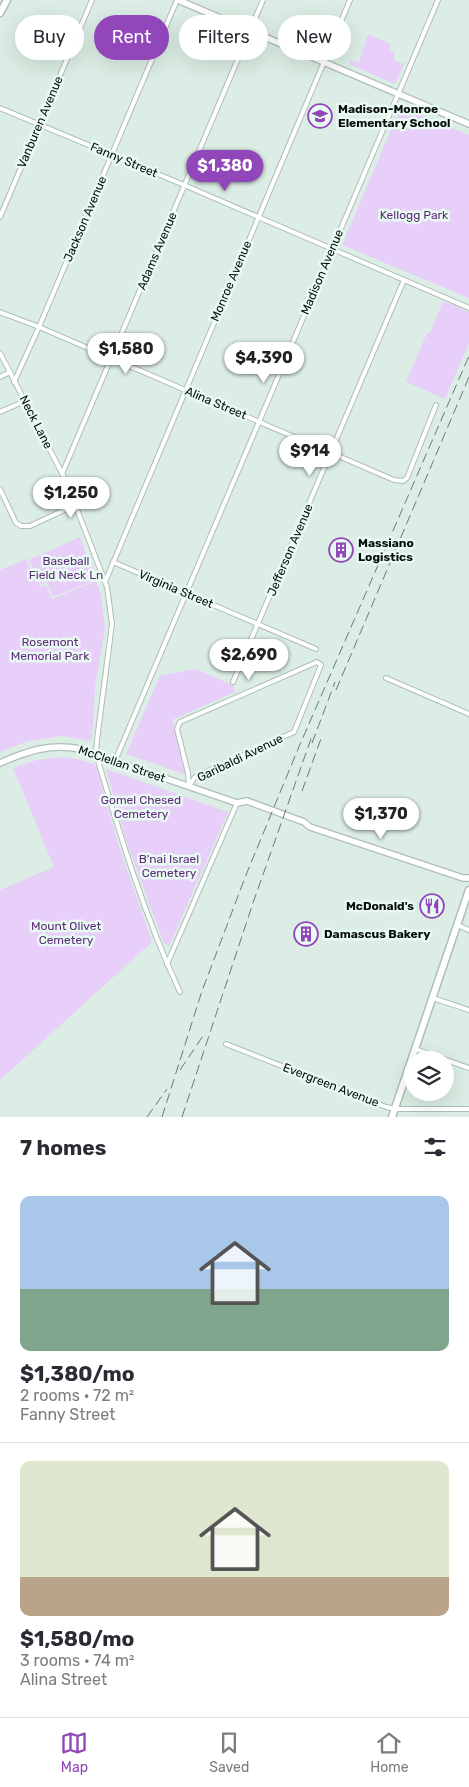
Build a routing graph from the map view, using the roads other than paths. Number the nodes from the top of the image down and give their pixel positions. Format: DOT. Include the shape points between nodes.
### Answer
graph roads {
  1 [pos="7,0"];
  2 [pos="92,0"];
  3 [pos="178,0"];
  4 [pos="263,0"];
  5 [pos="350,0"];
  6 [pos="438,0"];
  7 [pos="0,13"];
  8 [pos="213,15"];
  9 [pos="257,15"];
  10 [pos="268,39"];
  11 [pos="238,60"];
  12 [pos="323,62"];
  13 [pos="398,93"];
  14 [pos="0,108"];
  15 [pos="39,124"];
  16 [pos="469,124"];
  17 [pos="112,154"];
  18 [pos="184,185"];
  19 [pos="0,217"];
  20 [pos="258,217"];
  21 [pos="332,250"];
  22 [pos="404,280"];
  23 [pos="469,308"];
  24 [pos="0,312"];
  25 [pos="39,328"];
  26 [pos="0,353"];
  27 [pos="111,358"];
  28 [pos="10,372"];
  29 [pos="0,377"];
  30 [pos="14,382"];
  31 [pos="186,390"];
  32 [pos="25,402"];
  33 [pos="436,405"];
  34 [pos="0,412"];
  35 [pos="258,421"];
  36 [pos="331,452"];
  37 [pos="62,474"];
  38 [pos="0,489"];
  39 [pos="75,505"];
  40 [pos="114,562"];
  41 [pos="105,582"];
  42 [pos="186,593"];
  43 [pos="259,624"];
  44 [pos="316,649"];
  45 [pos="386,678"];
  46 [pos="234,682"];
  47 [pos="469,714"];
  48 [pos="96,754"];
  49 [pos="114,761"];
  50 [pos="0,763"];
  51 [pos="189,786"];
  52 [pos="237,803"];
  53 [pos="469,878"];
  54 [pos="469,890"];
  55 [pos="457,926"];
  56 [pos="469,930"];
  57 [pos="167,964"];
  58 [pos="180,992"];
  59 [pos="433,998"];
  60 [pos="469,1010"];
  61 [pos="226,1044"];
  62 [pos="415,1049"];
  63 [pos="469,1068"];
  64 [pos="395,1109"];
  65 [pos="469,1109"];
  66 [pos="392,1117"];
  1 -- 7 [label="main road"];
  2 -- 15 [label="street, Vanburen Avenue"];
  3 -- 8 [label="main road"];
  3 -- 17 [label="street, Jackson Avenue"];
  4 -- 9 [label="street, Adams Avenue"];
  5 -- 12 [label="street, Monroe Avenue"];
  6 -- 13 [label="street, Madison Avenue"];
  10 -- 12 [label="main road"];
  11 -- 18 [label="street, Adams Avenue"];
  12 -- 13 [label="main road"];
  12 -- 20 [label="street, Monroe Avenue"];
  13 -- 16 [label="main road"];
  13 -- 21 [label="street, Madison Avenue"];
  14 -- 15 [label="street, Fanny Street"];
  15 -- 17 [label="street, Fanny Street"];
  15 -- 19 [label="street, Vanburen Avenue"];
  17 -- 18 [label="street, Fanny Street"];
  17 -- 25 [label="street, Jackson Avenue"];
  18 -- 20 [label="street, Fanny Street"];
  18 -- 27 [label="street, Adams Avenue"];
  20 -- 21 [label="street, Fanny Street"];
  20 -- 31 [label="street, Monroe Avenue"];
  21 -- 22 [label="street, Fanny Street"];
  21 -- 35 [label="street, Madison Avenue"];
  22 -- 23 [label="street, Fanny Street"];
  22 -- 36 [label="street, Jefferson Avenue"];
  24 -- 25 [label="street, Alina Street"];
  25 -- 27 [label="street, Alina Street"];
  25 -- 30 [label="street, Jackson Avenue"];
  26 -- 28 [label="street, Neck Lane"];
  27 -- 31 [label="street, Alina Street"];
  27 -- 37 [label="street, Adams Avenue"];
  28 -- 29 [label="street"];
  28 -- 30 [label="street, Neck Lane"];
  30 -- 32 [label="street, Neck Lane"];
  31 -- 35 [label="street, Alina Street"];
  31 -- 40 [label="street, Monroe Avenue"];
  32 -- 34 [label="street"];
  32 -- 37 [label="street, Neck Lane"];
  33 -- 36 [label="street, Alina Street" via="404,481 394,480"];
  35 -- 36 [label="street, Alina Street"];
  35 -- 42 [label="street, Madison Avenue"];
  36 -- 43 [label="street, Jefferson Avenue"];
  37 -- 39 [label="street, Neck Lane"];
  38 -- 39 [label="street" via="16,523 21,526 30,526"];
  39 -- 41 [label="street, Neck Lane"];
  40 -- 41 [label="street"];
  40 -- 42 [label="street, Virginia Street"];
  41 -- 48 [label="street, Neck Lane" via="112,624"];
  42 -- 43 [label="street, Virginia Street"];
  42 -- 49 [label="street, Madison Avenue"];
  43 -- 44 [label="street, Virginia Street"];
  43 -- 46 [label="street, Jefferson Avenue"];
  45 -- 47 [label="street"];
  48 -- 49 [label="main road, McClellan Street"];
  48 -- 50 [label="main road, McClellan Street" via="74,747 48,747"];
  48 -- 57 [label="street" via="126,856"];
  49 -- 51 [label="main road, McClellan Street"];
  51 -- 51 [label="street, Garibaldi Avenue" via="178,730 184,719 311,664 317,662 321,665 294,732 195,777"];
  51 -- 52 [label="main road, McClellan Street"];
  52 -- 53 [label="main road, McClellan Street" via="247,801 310,827"];
  52 -- 57 [label="street"];
  54 -- 55 [label="main road"];
  55 -- 56 [label="street"];
  55 -- 59 [label="main road"];
  57 -- 58 [label="street"];
  59 -- 60 [label="street"];
  59 -- 62 [label="main road"];
  61 -- 64 [label="street, Evergreen Avenue"];
  62 -- 63 [label="street"];
  62 -- 64 [label="main road"];
  64 -- 65 [label="street, Evergreen Avenue"];
  64 -- 66 [label="main road"];
}
